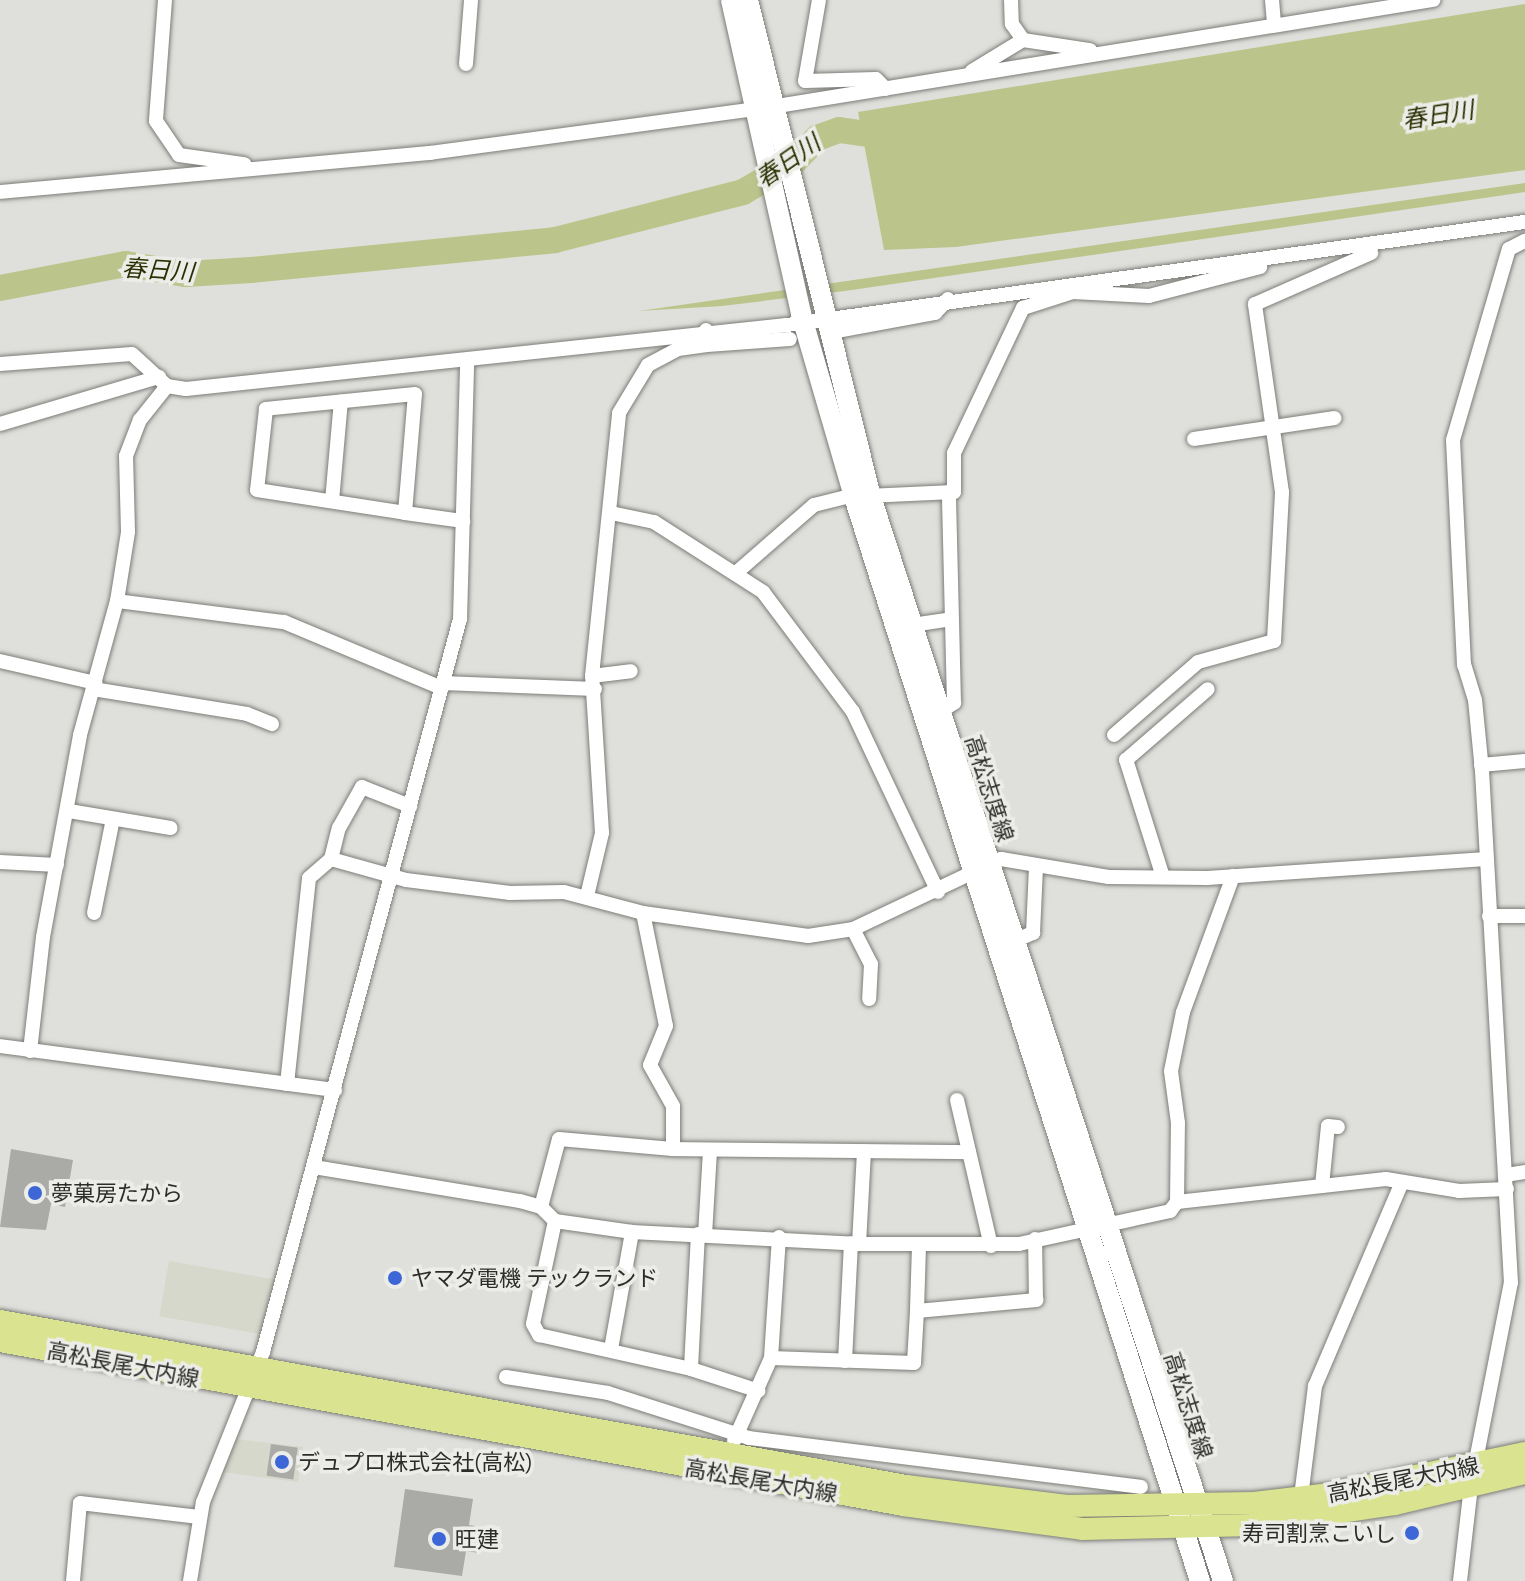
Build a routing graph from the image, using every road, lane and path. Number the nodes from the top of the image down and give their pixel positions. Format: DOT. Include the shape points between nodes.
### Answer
graph roads {
  1 [pos="165,0"];
  2 [pos="471,0"];
  3 [pos="731,0"];
  4 [pos="748,0"];
  5 [pos="819,0"];
  6 [pos="1011,0"];
  7 [pos="1272,0"];
  8 [pos="1433,0"];
  9 [pos="1274,22"];
  10 [pos="1023,40"];
  11 [pos="1102,52"];
  12 [pos="466,64"];
  13 [pos="966,75"];
  14 [pos="886,89"];
  15 [pos="764,113"];
  16 [pos="265,168"];
  17 [pos="0,192"];
  18 [pos="1525,222"];
  19 [pos="1525,241"];
  20 [pos="1386,246"];
  21 [pos="1277,260"];
  22 [pos="1072,287"];
  23 [pos="948,299"];
  24 [pos="812,316"];
  25 [pos="706,330"];
  26 [pos="842,330"];
  27 [pos="790,339"];
  28 [pos="707,345"];
  29 [pos="467,361"];
  30 [pos="0,364"];
  31 [pos="163,382"];
  32 [pos="341,401"];
  33 [pos="1334,418"];
  34 [pos="0,424"];
  35 [pos="1274,427"];
  36 [pos="1194,439"];
  37 [pos="949,492"];
  38 [pos="863,497"];
  39 [pos="332,501"];
  40 [pos="405,513"];
  41 [pos="611,513"];
  42 [pos="463,521"];
  43 [pos="737,572"];
  44 [pos="117,601"];
  45 [pos="952,619"];
  46 [pos="912,625"];
  47 [pos="0,661"];
  48 [pos="631,671"];
  49 [pos="593,683"];
  50 [pos="94,686"];
  51 [pos="442,686"];
  52 [pos="1208,689"];
  53 [pos="940,712"];
  54 [pos="272,724"];
  55 [pos="1114,735"];
  56 [pos="1525,761"];
  57 [pos="1481,765"];
  58 [pos="410,806"];
  59 [pos="69,811"];
  60 [pos="113,819"];
  61 [pos="171,828"];
  62 [pos="331,859"];
  63 [pos="1486,859"];
  64 [pos="0,862"];
  65 [pos="57,865"];
  66 [pos="1036,866"];
  67 [pos="982,869"];
  68 [pos="392,874"];
  69 [pos="1233,876"];
  70 [pos="1163,877"];
  71 [pos="938,892"];
  72 [pos="587,896"];
  73 [pos="94,913"];
  74 [pos="643,913"];
  75 [pos="1489,916"];
  76 [pos="1525,916"];
  77 [pos="853,929"];
  78 [pos="1014,941"];
  79 [pos="869,999"];
  80 [pos="0,1046"];
  81 [pos="30,1051"];
  82 [pos="287,1084"];
  83 [pos="335,1090"];
  84 [pos="957,1100"];
  85 [pos="1338,1127"];
  86 [pos="673,1149"];
  87 [pos="710,1150"];
  88 [pos="864,1151"];
  89 [pos="969,1152"];
  90 [pos="314,1167"];
  91 [pos="1525,1172"];
  92 [pos="1506,1182"];
  93 [pos="1401,1184"];
  94 [pos="1322,1186"];
  95 [pos="1177,1202"];
  96 [pos="541,1207"];
  97 [pos="555,1221"];
  98 [pos="1096,1223"];
  99 [pos="632,1232"];
  100 [pos="702,1235"];
  101 [pos="779,1237"];
  102 [pos="1035,1239"];
  103 [pos="855,1244"];
  104 [pos="919,1246"];
  105 [pos="991,1246"];
  106 [pos="1518,1280"];
  107 [pos="917,1311"];
  108 [pos="0,1321"];
  109 [pos="0,1341"];
  110 [pos="611,1349"];
  111 [pos="771,1358"];
  112 [pos="845,1361"];
  113 [pos="691,1369"];
  114 [pos="255,1377"];
  115 [pos="506,1377"];
  116 [pos="759,1391"];
  117 [pos="1525,1453"];
  118 [pos="730,1454"];
  119 [pos="1525,1473"];
  120 [pos="1474,1475"];
  121 [pos="1141,1487"];
  122 [pos="1301,1497"];
  123 [pos="1186,1506"];
  124 [pos="199,1517"];
  125 [pos="1193,1528"];
  126 [pos="73,1581"];
  127 [pos="190,1581"];
  128 [pos="1200,1581"];
  129 [pos="1223,1581"];
  130 [pos="1460,1581"];
  1 -- 16 [label="street" via="156,121 179,155"];
  2 -- 12 [label="street"];
  3 -- 15 [label="main road, 高松志度線"];
  4 -- 15 [label="main road, 高松志度線"];
  5 -- 14 [label="street" via="805,81 876,79"];
  6 -- 10 [label="street" via="1012,24"];
  7 -- 9 [label="street"];
  8 -- 9 [label="street"];
  9 -- 11 [label="street"];
  10 -- 11 [label="street"];
  10 -- 13 [label="street"];
  11 -- 13 [label="street"];
  13 -- 14 [label="street"];
  14 -- 15 [label="street"];
  15 -- 16 [label="street"];
  15 -- 24 [label="main road, 高松志度線"];
  16 -- 17 [label="street"];
  18 -- 20 [label="street"];
  19 -- 57 [label="street" via="1509,249 1453,440 1464,665 1475,700"];
  20 -- 21 [label="street"];
  20 -- 35 [label="street" via="1255,304"];
  21 -- 22 [label="street"];
  21 -- 22 [label="street" via="1149,296"];
  22 -- 23 [label="street"];
  22 -- 37 [label="street" via="1017,314 954,453 954,492"];
  23 -- 24 [label="street"];
  23 -- 26 [label="street" via="935,313"];
  24 -- 25 [label="street"];
  24 -- 38 [label="main road, 高松志度線"];
  25 -- 28 [label="street"];
  25 -- 29 [label="street"];
  27 -- 28 [label="street"];
  28 -- 41 [label="street" via="678,349 648,365 619,413"];
  29 -- 31 [label="street"];
  29 -- 42 [label="street"];
  30 -- 31 [label="street" via="132,354"];
  31 -- 34 [label="street"];
  31 -- 44 [label="street" via="126,456 128,532"];
  32 -- 39 [label="street"];
  32 -- 39 [label="street" via="266,409 257,490"];
  32 -- 40 [label="street" via="415,394"];
  33 -- 35 [label="street"];
  35 -- 36 [label="street"];
  35 -- 55 [label="street" via="1282,492 1274,641 1198,662"];
  37 -- 38 [label="street"];
  37 -- 45 [label="street"];
  38 -- 43 [label="street" via="814,505"];
  38 -- 46 [label="main road, 高松志度線"];
  38 -- 67 [label="main road, 高松志度線"];
  39 -- 40 [label="street"];
  40 -- 42 [label="street"];
  41 -- 43 [label="street" via="654,522"];
  41 -- 49 [label="street"];
  42 -- 51 [label="street" via="460,619"];
  43 -- 71 [label="street" via="773,604 853,712"];
  44 -- 50 [label="street"];
  44 -- 51 [label="street" via="284,622"];
  45 -- 46 [label="street"];
  45 -- 53 [label="street" via="954,703"];
  46 -- 53 [label="main road, 高松志度線"];
  47 -- 50 [label="street"];
  48 -- 49 [label="street"];
  49 -- 51 [label="street"];
  49 -- 72 [label="street" via="602,833"];
  50 -- 54 [label="street" via="247,714"];
  50 -- 59 [label="street"];
  51 -- 58 [label="street"];
  52 -- 70 [label="street" via="1126,760"];
  53 -- 67 [label="main road, 高松志度線"];
  56 -- 57 [label="street"];
  57 -- 63 [label="street"];
  58 -- 62 [label="street" via="362,787 339,828"];
  58 -- 68 [label="street"];
  59 -- 60 [label="street"];
  59 -- 65 [label="street"];
  60 -- 61 [label="street"];
  60 -- 73 [label="street"];
  62 -- 68 [label="street"];
  62 -- 82 [label="street" via="305,889 305,947"];
  63 -- 69 [label="street"];
  63 -- 75 [label="street"];
  64 -- 65 [label="street"];
  65 -- 81 [label="street"];
  66 -- 67 [label="street" via="1001,859"];
  66 -- 70 [label="street"];
  66 -- 78 [label="street" via="1033,933"];
  67 -- 71 [label="street"];
  67 -- 78 [label="main road, 高松志度線"];
  67 -- 98 [label="main road, 高松志度線"];
  68 -- 72 [label="street" via="510,893"];
  68 -- 83 [label="street"];
  69 -- 70 [label="street"];
  69 -- 95 [label="street" via="1183,1012 1171,1071"];
  71 -- 77 [label="street"];
  72 -- 74 [label="street"];
  74 -- 77 [label="street" via="808,936"];
  74 -- 86 [label="street" via="666,1026 650,1065 673,1106"];
  75 -- 76 [label="street"];
  75 -- 92 [label="street"];
  77 -- 79 [label="street" via="871,964"];
  78 -- 98 [label="main road, 高松志度線"];
  80 -- 81 [label="street"];
  81 -- 82 [label="street"];
  82 -- 83 [label="street"];
  83 -- 90 [label="street"];
  84 -- 89 [label="street"];
  85 -- 94 [label="street" via="1328,1126"];
  86 -- 87 [label="street"];
  86 -- 96 [label="street" via="559,1139"];
  87 -- 88 [label="street"];
  87 -- 100 [label="street"];
  88 -- 89 [label="street"];
  88 -- 103 [label="street"];
  89 -- 105 [label="street"];
  90 -- 96 [label="street"];
  90 -- 114 [label="street"];
  91 -- 92 [label="street"];
  92 -- 93 [label="street"];
  92 -- 106 [label="street"];
  93 -- 94 [label="street" via="1386,1179"];
  93 -- 122 [label="street" via="1315,1386"];
  94 -- 95 [label="street"];
  95 -- 98 [label="street" via="1170,1211"];
  96 -- 97 [label="street"];
  97 -- 99 [label="street"];
  97 -- 110 [label="street" via="533,1324 539,1335"];
  98 -- 102 [label="street"];
  98 -- 123 [label="main road, 高松志度線"];
  99 -- 100 [label="street"];
  99 -- 110 [label="street"];
  100 -- 101 [label="street"];
  100 -- 113 [label="street"];
  101 -- 103 [label="street"];
  101 -- 111 [label="street"];
  102 -- 105 [label="street"];
  102 -- 107 [label="street" via="1036,1300"];
  103 -- 104 [label="street"];
  103 -- 112 [label="street"];
  104 -- 105 [label="street"];
  104 -- 107 [label="street"];
  106 -- 120 [label="street"];
  107 -- 112 [label="street" via="914,1363"];
  108 -- 114 [label="main road, 高松長尾大内線"];
  109 -- 114 [label="main road, 高松長尾大内線"];
  110 -- 113 [label="street"];
  111 -- 112 [label="street"];
  111 -- 116 [label="street"];
  113 -- 116 [label="street"];
  114 -- 118 [label="main road, 高松長尾大内線"];
  114 -- 124 [label="street"];
  115 -- 118 [label="street" via="608,1393"];
  116 -- 118 [label="street"];
  117 -- 120 [label="main road, 高松長尾大内線"];
  118 -- 121 [label="street"];
  118 -- 123 [label="main road, 高松長尾大内線" via="1025,1501"];
  118 -- 125 [label="main road, 高松長尾大内線" via="1024,1523"];
  119 -- 120 [label="main road, 高松長尾大内線"];
  120 -- 122 [label="main road, 高松長尾大内線"];
  120 -- 125 [label="main road, 高松長尾大内線" via="1335,1514"];
  120 -- 130 [label="street"];
  122 -- 123 [label="main road, 高松長尾大内線"];
  123 -- 125 [label="main road, 高松志度線"];
  124 -- 126 [label="street" via="80,1503"];
  124 -- 127 [label="street"];
  125 -- 128 [label="main road, 高松志度線"];
  125 -- 129 [label="main road, 高松志度線"];
}
